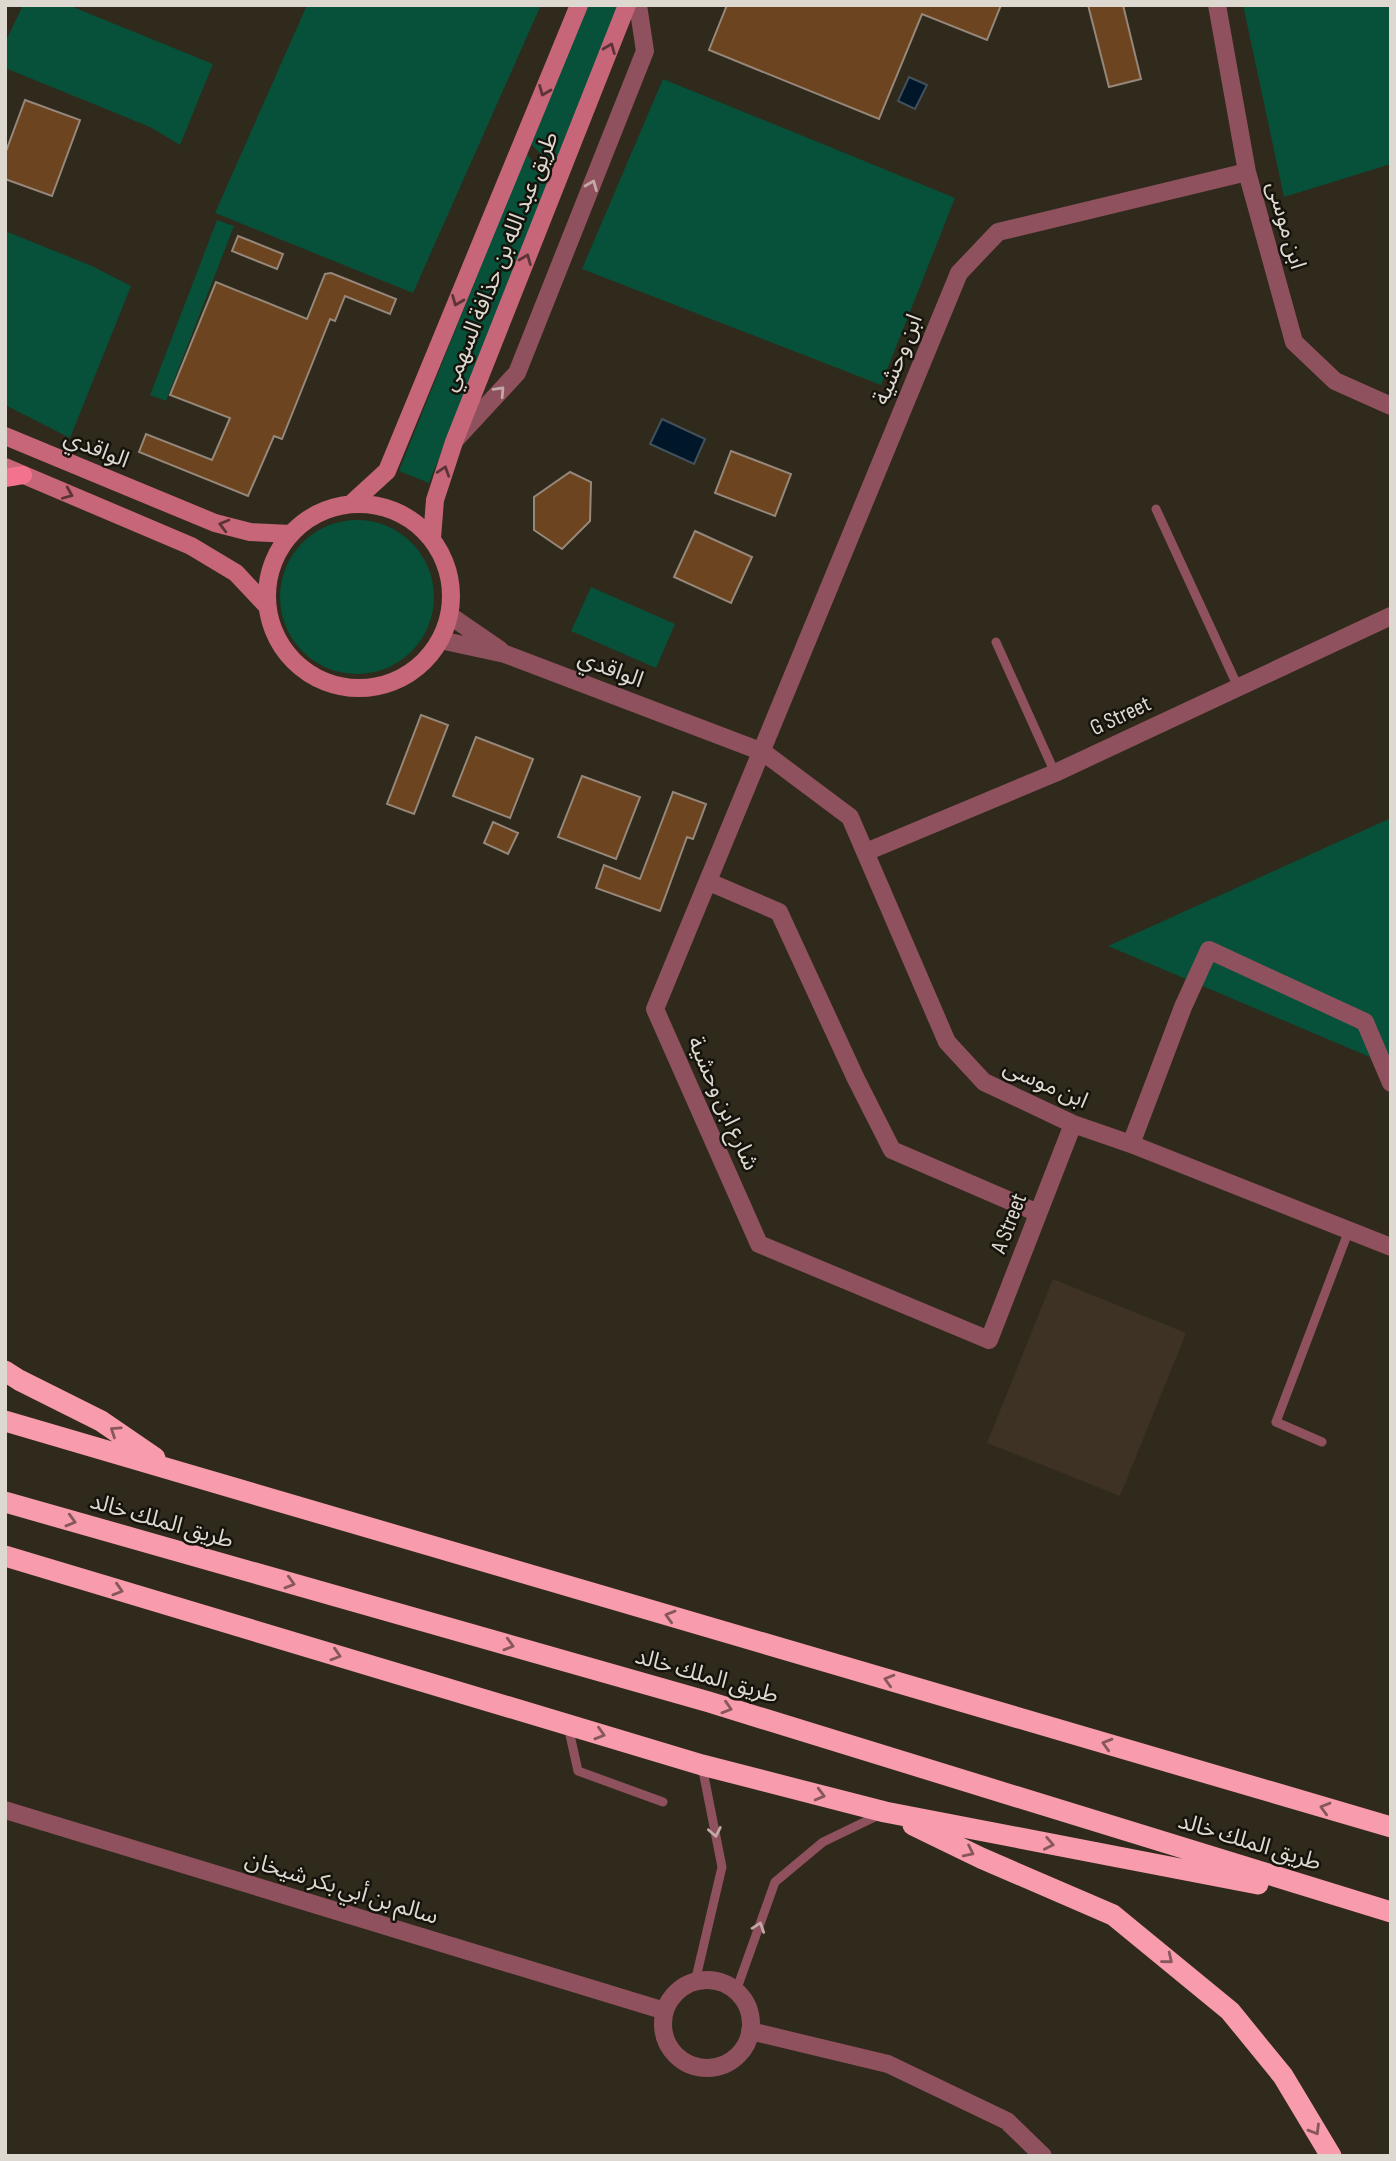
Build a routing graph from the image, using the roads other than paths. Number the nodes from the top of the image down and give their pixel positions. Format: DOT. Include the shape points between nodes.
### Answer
graph roads {
  1 [pos="579,5"];
  2 [pos="626,5"];
  3 [pos="638,5"];
  4 [pos="1217,5"];
  5 [pos="1247,172"];
  6 [pos="1391,405"];
  7 [pos="5,436"];
  8 [pos="454,442"];
  9 [pos="5,467"];
  10 [pos="23,475"];
  11 [pos="5,478"];
  12 [pos="351,504"];
  13 [pos="1156,509"];
  14 [pos="291,534"];
  15 [pos="432,538"];
  16 [pos="267,606"];
  17 [pos="449,615"];
  18 [pos="1391,616"];
  19 [pos="440,640"];
  20 [pos="996,642"];
  21 [pos="505,654"];
  22 [pos="1238,687"];
  23 [pos="763,752"];
  24 [pos="1055,773"];
  25 [pos="866,852"];
  26 [pos="709,882"];
  27 [pos="1391,1083"];
  28 [pos="1073,1124"];
  29 [pos="1131,1144"];
  30 [pos="1038,1213"];
  31 [pos="1349,1230"];
  32 [pos="1391,1247"];
  33 [pos="989,1339"];
  34 [pos="5,1371"];
  35 [pos="5,1421"];
  36 [pos="1322,1442"];
  37 [pos="172,1469"];
  38 [pos="5,1502"];
  39 [pos="5,1556"];
  40 [pos="567,1724"];
  41 [pos="702,1765"];
  42 [pos="663,1802"];
  43 [pos="5,1810"];
  44 [pos="885,1812"];
  45 [pos="1391,1827"];
  46 [pos="1363,1904"];
  47 [pos="1391,1912"];
  48 [pos="695,1982"];
  49 [pos="736,1991"];
  50 [pos="665,2011"];
  51 [pos="750,2031"];
  52 [pos="1043,2156"];
  53 [pos="1331,2156"];
  1 -- 12 [label="street, طريق عبد الله بن حذافة السهمي, one-way" via="387,471"];
  8 -- 2 [label="street, طريق عبد الله بن حذافة السهمي, one-way"];
  8 -- 3 [label="street, one-way" via="517,373 645,51"];
  4 -- 5 [label="street, ابن موسى"];
  5 -- 6 [label="street, ابن موسى" via="1294,342 1335,381"];
  5 -- 23 [label="street, ابن وحشية" via="998,232 959,273"];
  14 -- 7 [label="street, الواقدي, one-way" via="215,523"];
  15 -- 8 [label="street, طريق عبد الله بن حذافة السهمي, one-way" via="435,500"];
  9 -- 10 [label="street"];
  10 -- 11 [label="main road"];
  10 -- 16 [label="street, one-way" via="191,546 236,573"];
  12 -- 14 [label="street" via="318,513"];
  12 -- 15 [label="street" via="381,506 409,518"];
  13 -- 22 [label="lane"];
  14 -- 16 [label="street" via="271,567"];
  15 -- 17 [label="street" via="445,561 451,588"];
  16 -- 19 [label="street" via="275,634 290,658 313,676 340,687 369,688 397,680 422,663"];
  17 -- 19 [label="street"];
  17 -- 21 [label="street"];
  18 -- 22 [label="street, G Street"];
  19 -- 21 [label="street, الواقدي"];
  20 -- 24 [label="lane"];
  21 -- 23 [label="street, الواقدي"];
  22 -- 24 [label="street, G Street"];
  23 -- 25 [label="street, ابن موسى" via="850,817"];
  23 -- 26 [label="street, شارع ابن وحشية"];
  24 -- 25 [label="street, G Street"];
  25 -- 28 [label="street, ابن موسى" via="947,1042 984,1082"];
  26 -- 30 [label="street" via="779,912 892,1150"];
  26 -- 33 [label="street, شارع ابن وحشية" via="656,1009 760,1244"];
  27 -- 29 [label="street" via="1365,1022 1209,950"];
  28 -- 29 [label="street, ابن موسى"];
  28 -- 30 [label="street, A Street"];
  29 -- 31 [label="street, ابن موسى"];
  30 -- 33 [label="street, A Street"];
  31 -- 32 [label="street, ابن موسى"];
  31 -- 36 [label="lane" via="1276,1422"];
  37 -- 34 [label="highway, one-way" via="101,1421"];
  35 -- 37 [label="highway, طريق الملك خالد"];
  45 -- 37 [label="highway, طريق الملك خالد, one-way"];
  38 -- 46 [label="highway, طريق الملك خالد, one-way" via="709,1702"];
  39 -- 40 [label="highway, one-way"];
  40 -- 41 [label="highway, one-way"];
  40 -- 42 [label="lane" via="578,1771"];
  41 -- 44 [label="highway, one-way"];
  41 -- 48 [label="lane, one-way" via="722,1867"];
  43 -- 50 [label="street, سالم بن أبي بكر شيخان"];
  44 -- 46 [label="highway, one-way"];
  49 -- 44 [label="lane, one-way" via="775,1882 823,1842"];
  44 -- 53 [label="highway, one-way" via="1113,1915 1230,2011 1283,2076"];
  46 -- 47 [label="highway, طريق الملك خالد"];
  48 -- 49 [label="street" via="724,1983"];
  48 -- 50 [label="street" via="671,1998"];
  49 -- 51 [label="street" via="748,2009"];
  50 -- 51 [label="street" via="665,2039 672,2052 696,2067 725,2064 746,2045"];
  51 -- 52 [label="street" via="888,2064 1007,2121"];
}
